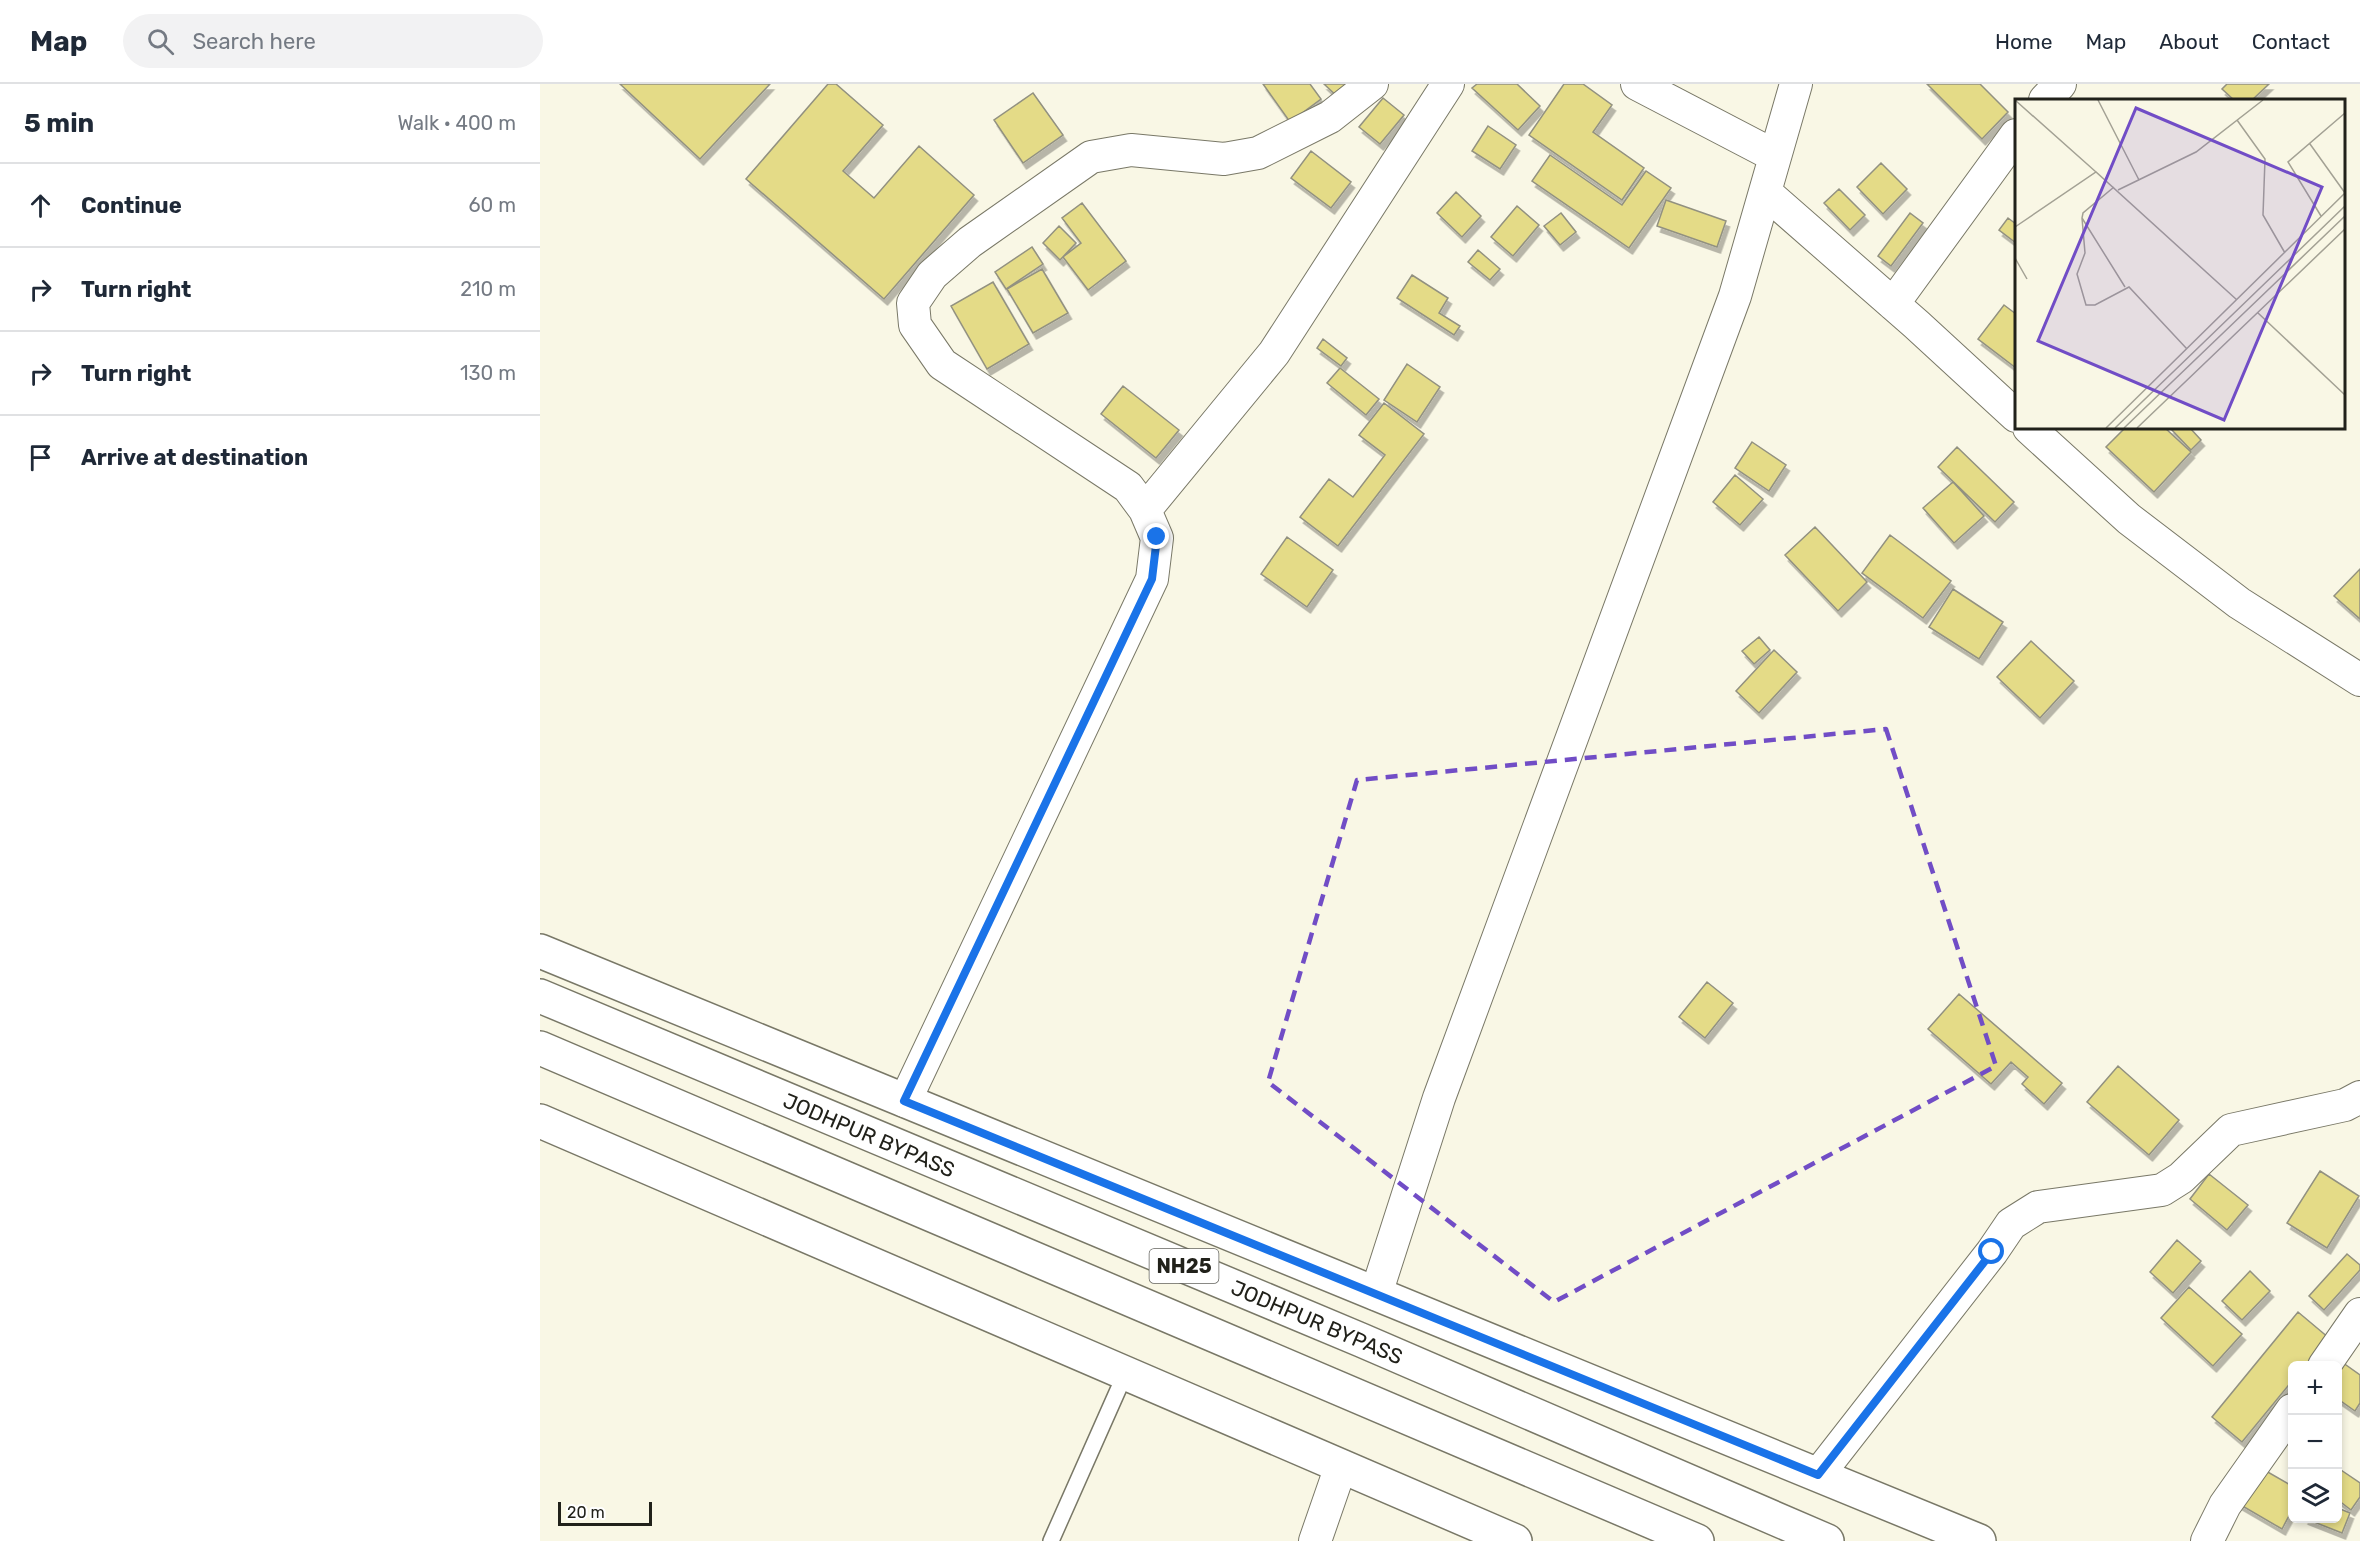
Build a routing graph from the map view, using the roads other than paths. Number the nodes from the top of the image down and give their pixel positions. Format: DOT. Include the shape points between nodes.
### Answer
graph roads {
  1 [pos="1372,84"];
  2 [pos="1448,84"];
  3 [pos="1637,84"];
  4 [pos="1796,84"];
  5 [pos="2060,84"];
  6 [pos="2046,99"];
  7 [pos="2015,136"];
  8 [pos="1775,156"];
  9 [pos="1766,192"];
  10 [pos="1893,304"];
  11 [pos="2015,415"];
  12 [pos="2030,429"];
  13 [pos="1145,510"];
  14 [pos="2360,680"];
  15 [pos="540,951"];
  16 [pos="540,996"];
  17 [pos="540,1048"];
  18 [pos="2360,1097"];
  19 [pos="904,1101"];
  20 [pos="540,1121"];
  21 [pos="1376,1294"];
  22 [pos="2360,1314"];
  23 [pos="2327,1361"];
  24 [pos="1126,1372"];
  25 [pos="2288,1415"];
  26 [pos="1341,1466"];
  27 [pos="1818,1475"];
  28 [pos="1051,1541"];
  29 [pos="1315,1541"];
  30 [pos="1515,1541"];
  31 [pos="1696,1541"];
  32 [pos="1827,1541"];
  33 [pos="1978,1541"];
  34 [pos="2207,1541"];
  1 -- 13 [label="street" via="1330,117 1258,153 1224,159 1131,150 1091,157 970,243 932,275 913,303 915,325 942,364 1128,487"];
  2 -- 13 [label="street" via="1274,353"];
  3 -- 8 [label="street"];
  4 -- 8 [label="street"];
  5 -- 6 [label="street"];
  7 -- 10 [label="street"];
  8 -- 9 [label="street"];
  9 -- 10 [label="street"];
  9 -- 21 [label="street" via="1735,296 1439,1098"];
  10 -- 11 [label="street"];
  12 -- 14 [label="street" via="2138,526 2239,603"];
  13 -- 19 [label="street" via="1157,537 1152,579"];
  15 -- 19 [label="main road"];
  16 -- 32 [label="main road, JODHPUR BYPASS / NH25" via="1361,1340"];
  17 -- 31 [label="main road, NH25"];
  18 -- 27 [label="street" via="2345,1105 2231,1130 2181,1178 2162,1190 2038,1207 2011,1224"];
  19 -- 21 [label="main road"];
  20 -- 24 [label="main road"];
  21 -- 27 [label="main road"];
  22 -- 23 [label="street"];
  24 -- 26 [label="main road"];
  24 -- 28 [label="lane"];
  25 -- 34 [label="street" via="2225,1505"];
  26 -- 29 [label="street"];
  26 -- 30 [label="main road"];
  27 -- 33 [label="main road"];
}
